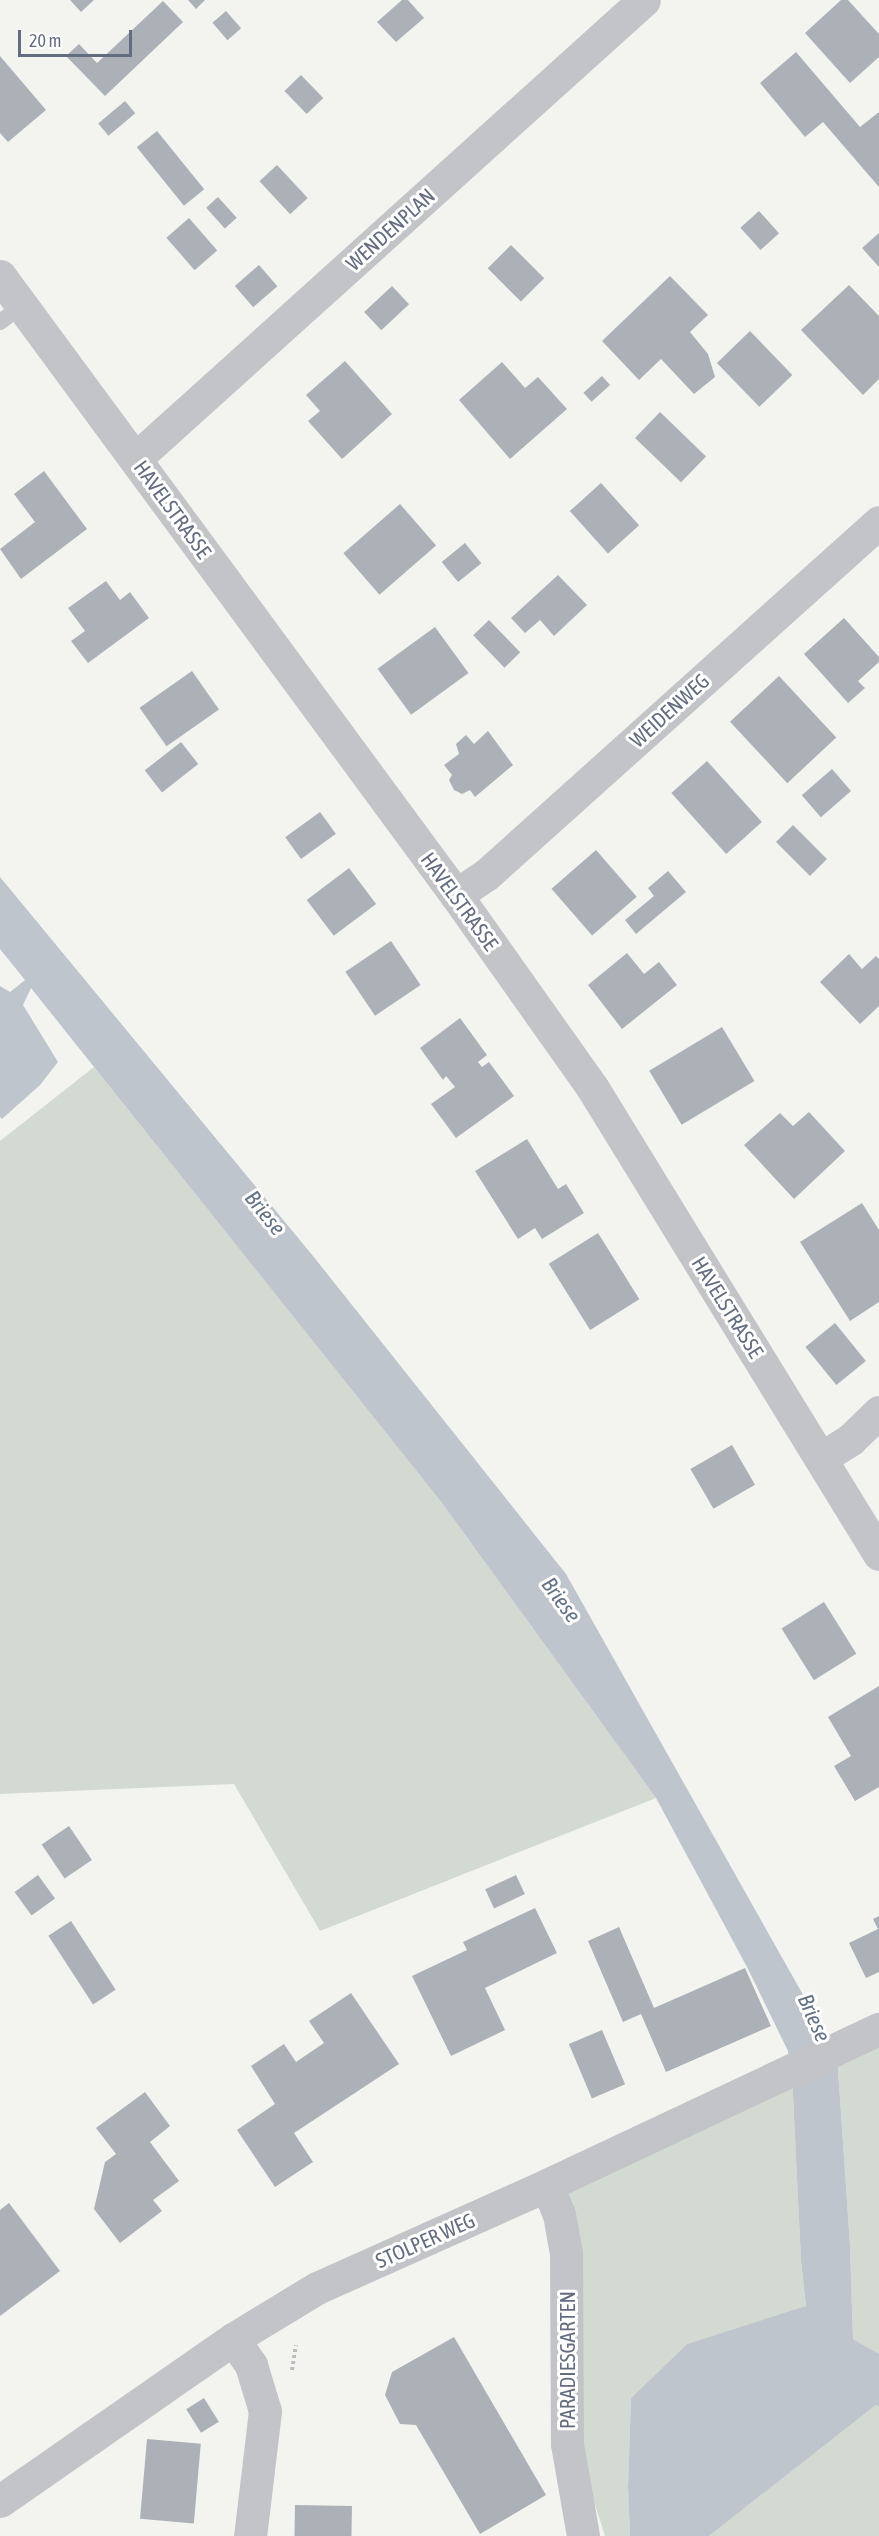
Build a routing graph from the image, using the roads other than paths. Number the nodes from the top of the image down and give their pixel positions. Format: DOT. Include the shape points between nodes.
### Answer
graph roads {
  1 [pos="644,0"];
  2 [pos="0,276"];
  3 [pos="11,314"];
  4 [pos="135,459"];
  5 [pos="879,522"];
  6 [pos="456,895"];
  7 [pos="879,1412"];
  8 [pos="821,1458"];
  9 [pos="879,1554"];
  10 [pos="879,2029"];
  11 [pos="547,2185"];
  12 [pos="233,2339"];
  13 [pos="0,2501"];
  14 [pos="250,2536"];
  15 [pos="583,2536"];
  1 -- 4 [label="street, WENDENPLAN"];
  2 -- 3 [label="street, HAVELSTRASSE"];
  3 -- 4 [label="street, HAVELSTRASSE"];
  4 -- 6 [label="street, HAVELSTRASSE"];
  5 -- 6 [label="street, WEIDENWEG" via="486,875"];
  6 -- 8 [label="street, HAVELSTRASSE" via="592,1087"];
  7 -- 8 [label="street" via="851,1439"];
  8 -- 9 [label="street, HAVELSTRASSE"];
  10 -- 11 [label="street, STOLPER WEG"];
  11 -- 12 [label="street, STOLPER WEG" via="317,2288"];
  11 -- 15 [label="street, PARADIESGARTEN" via="559,2214 566,2253 567,2444"];
  12 -- 13 [label="street, STOLPER WEG"];
  12 -- 14 [label="street" via="251,2365 265,2411"];
}
